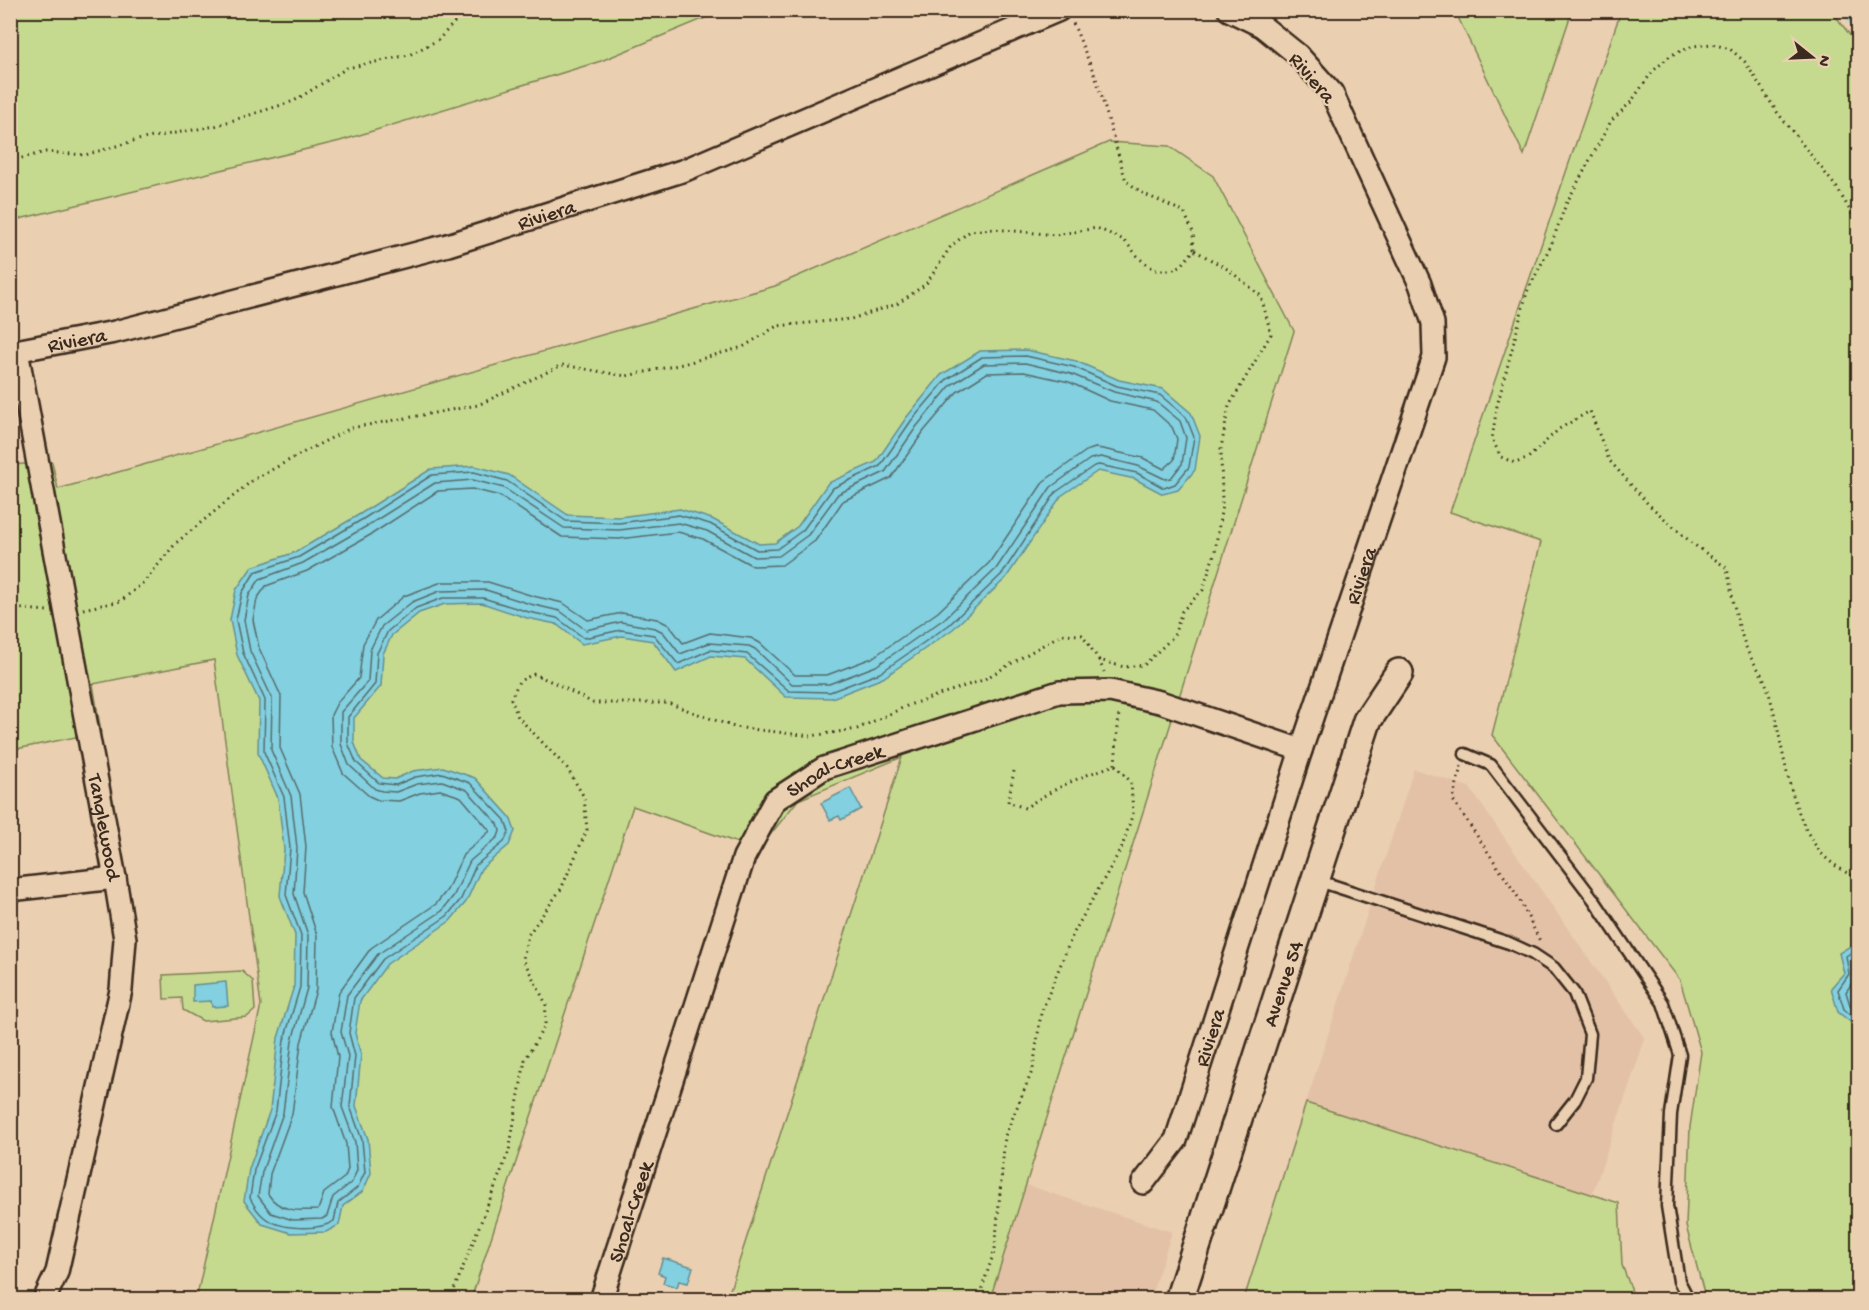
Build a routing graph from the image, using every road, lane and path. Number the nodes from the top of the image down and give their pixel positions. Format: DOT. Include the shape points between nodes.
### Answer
graph roads {
  1 [pos="466,10"];
  2 [pos="1229,10"];
  3 [pos="1064,14"];
  4 [pos="1266,18"];
  5 [pos="10,160"];
  6 [pos="1858,231"];
  7 [pos="1194,250"];
  8 [pos="14,352"];
  9 [pos="10,606"];
  10 [pos="65,609"];
  11 [pos="1099,660"];
  12 [pos="1399,673"];
  13 [pos="1110,691"];
  14 [pos="1301,750"];
  15 [pos="1465,754"];
  16 [pos="1115,765"];
  17 [pos="1014,771"];
  18 [pos="116,878"];
  19 [pos="1858,879"];
  20 [pos="1316,880"];
  21 [pos="10,890"];
  22 [pos="1554,969"];
  23 [pos="1556,1124"];
  24 [pos="1143,1183"];
  25 [pos="44,1299"];
  26 [pos="450,1299"];
  27 [pos="601,1299"];
  28 [pos="978,1299"];
  29 [pos="1179,1299"];
  30 [pos="1689,1299"];
  1 -- 5 [label="path" via="438,40 409,54 347,68 294,101 215,126 137,140 85,155 46,152"];
  2 -- 4 [label="street, Riviera"];
  3 -- 7 [label="path" via="1097,81 1126,181 1184,212 1193,232"];
  3 -- 8 [label="street, Riviera" via="685,170 448,244 115,332"];
  4 -- 14 [label="street, Riviera" via="1332,93 1420,284 1433,323 1434,357"];
  6 -- 19 [label="path" via="1837,188 1777,112 1745,62 1730,49 1712,44 1671,55 1611,121 1566,204 1527,292 1492,439 1501,457 1515,463 1527,459 1559,429 1590,411 1609,460 1648,504 1727,568 1735,615 1750,656 1765,682 1796,806 1822,854"];
  7 -- 10 [label="path" via="1182,265 1172,270 1155,270 1124,240 1097,228 1056,236 994,229 970,231 951,246 926,284 897,304 851,320 777,326 743,347 626,376 561,364 478,405 351,428 253,480 176,543 144,582 121,601 90,609"];
  7 -- 11 [label="path" via="1229,270 1261,296 1271,334 1229,406 1221,447 1222,505 1215,551 1203,590 1182,611 1174,636 1144,665 1124,667"];
  8 -- 10 [label="street, Tanglewood"];
  9 -- 10 [label="path"];
  10 -- 18 [label="street, Tanglewood"];
  11 -- 13 [label="path"];
  11 -- 26 [label="path" via="1082,635 1062,634 983,680 909,705 857,729 811,736 734,727 668,703 593,703 534,674 519,681 511,699 518,717 567,768 584,797 587,830 561,889 528,935 523,959 546,1004 545,1025 525,1060 509,1151"];
  12 -- 20 [label="street, Avenue 54" via="1367,721"];
  13 -- 14 [label="street, Shoal-Creek" via="1160,702"];
  13 -- 16 [label="path" via="1119,712"];
  13 -- 27 [label="street, Shoal-Creek" via="1059,692 824,768 775,800 744,857"];
  14 -- 24 [label="street, Riviera" via="1176,1140"];
  15 -- 22 [label="path" via="1453,800 1518,897"];
  15 -- 30 [label="lane" via="1491,765 1594,900 1663,1003 1680,1055 1671,1114 1667,1206 1679,1281"];
  16 -- 17 [label="path" via="1079,776 1025,808 1008,802"];
  16 -- 28 [label="path" via="1131,782 1133,813 1122,847 1074,934 1041,1013 1033,1069 1005,1136 995,1249"];
  18 -- 21 [label="street"];
  18 -- 25 [label="street, Tanglewood" via="125,939 121,990 57,1272"];
  20 -- 22 [label="lane" via="1509,943"];
  20 -- 29 [label="street, Avenue 54"];
  22 -- 23 [label="lane" via="1574,993 1590,1034 1586,1078"];
}
